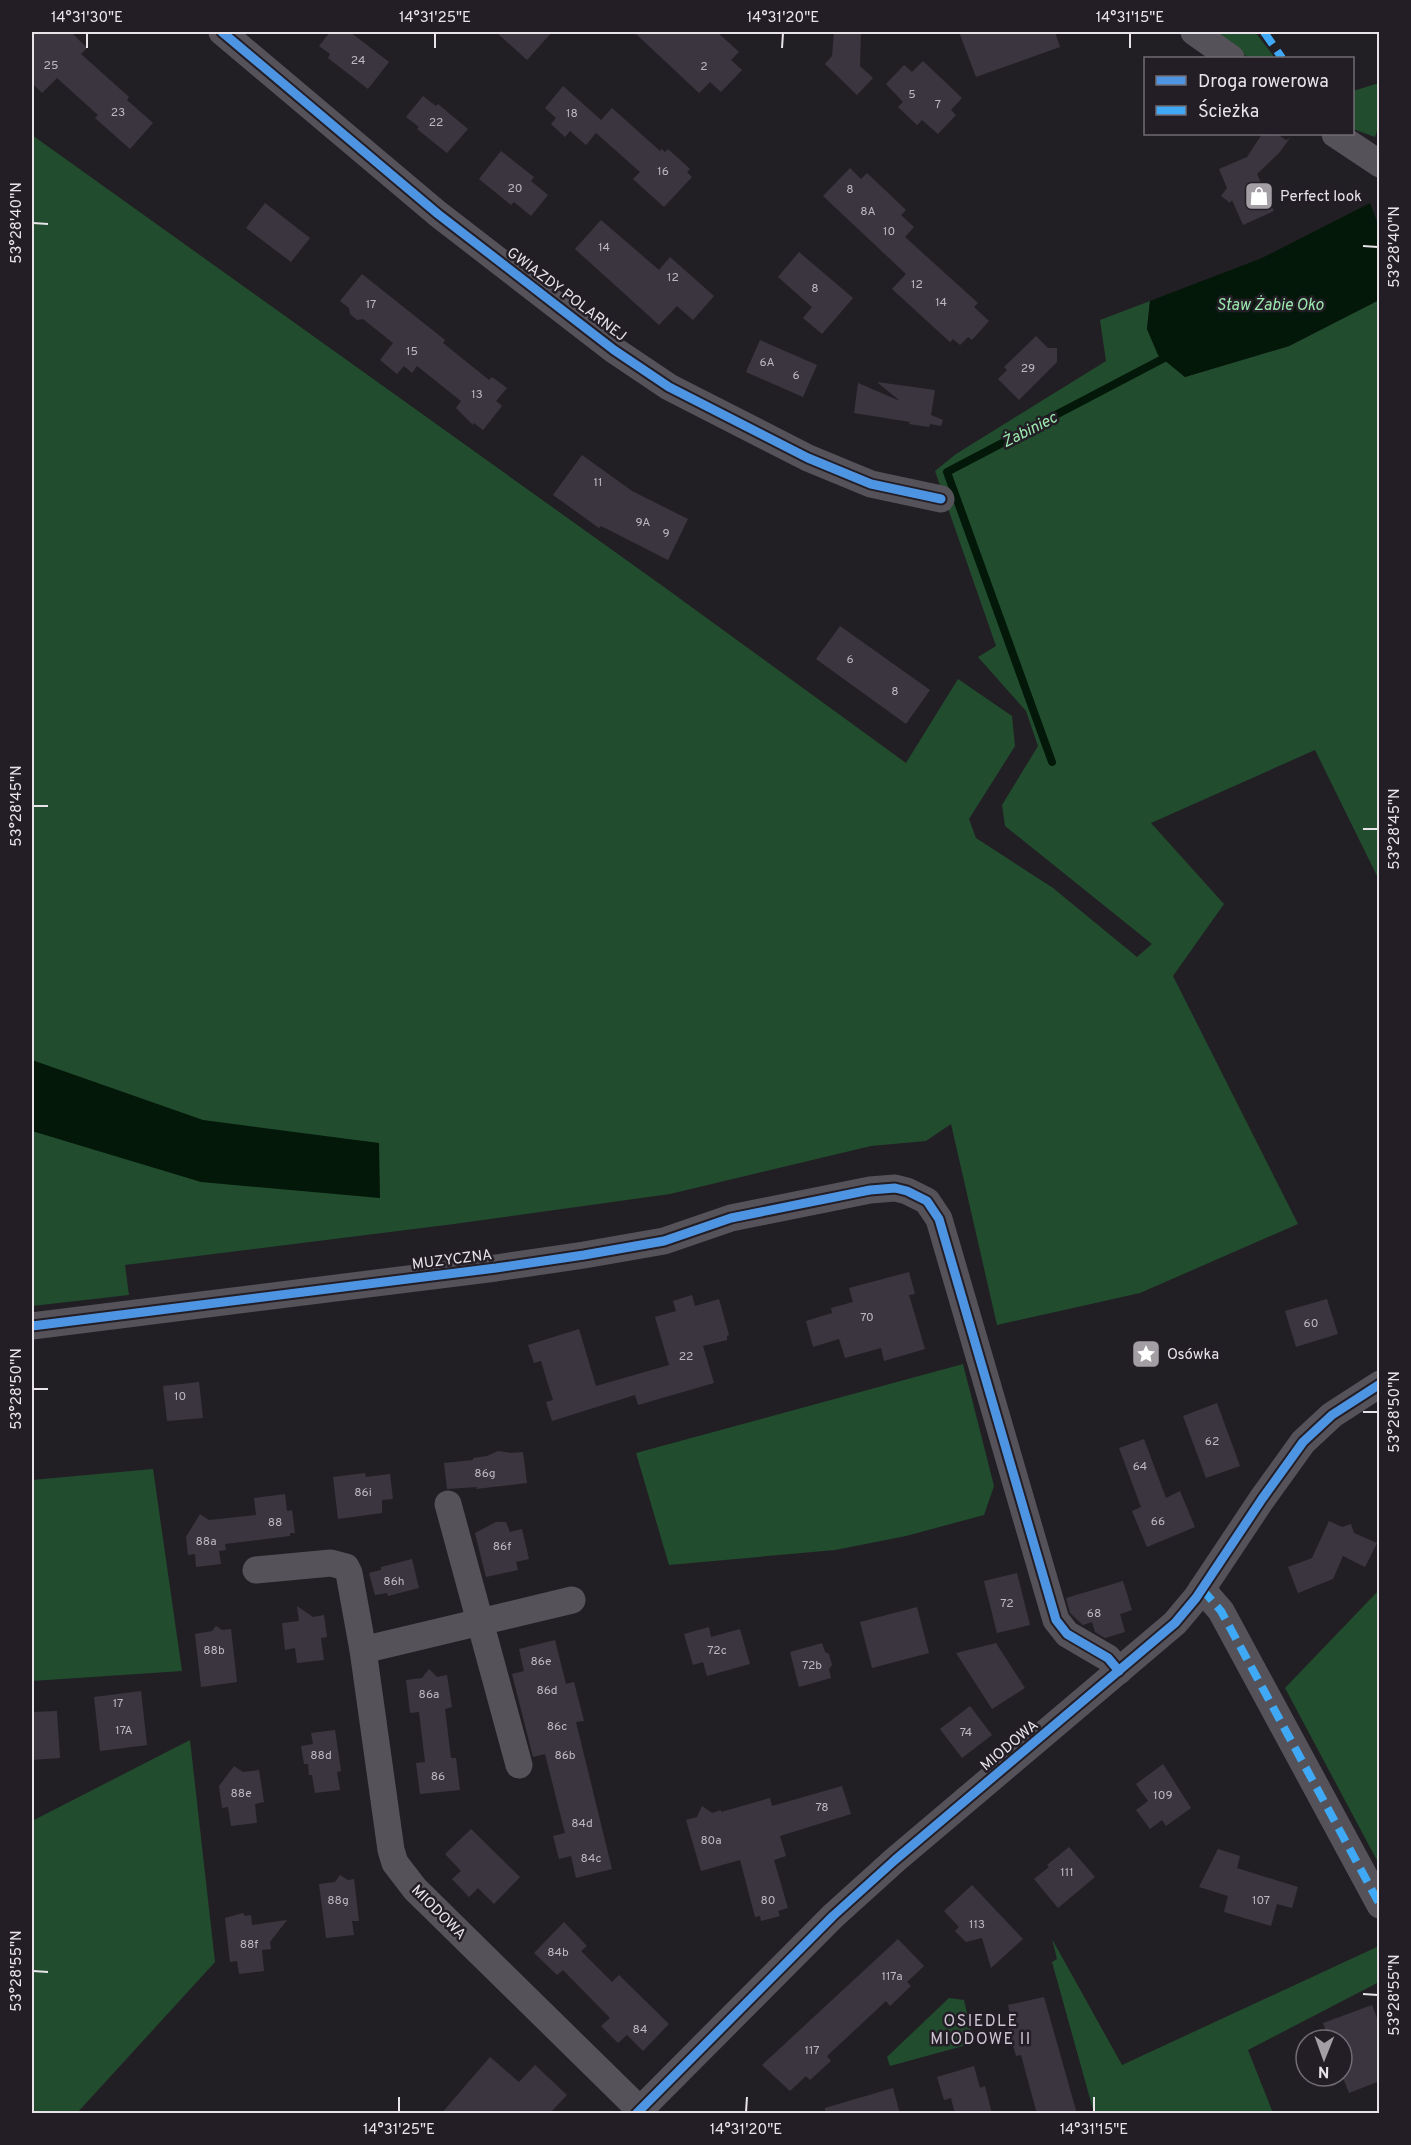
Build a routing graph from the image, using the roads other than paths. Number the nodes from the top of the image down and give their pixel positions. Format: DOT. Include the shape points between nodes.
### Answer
graph roads {
  1 [pos="222,32"];
  2 [pos="1194,32"];
  3 [pos="1230,57"];
  4 [pos="1336,135"];
  5 [pos="1380,164"];
  6 [pos="941,499"];
  7 [pos="32,1326"];
  8 [pos="1380,1384"];
  9 [pos="448,1504"];
  10 [pos="256,1570"];
  11 [pos="1203,1589"];
  12 [pos="572,1600"];
  13 [pos="479,1622"];
  14 [pos="363,1650"];
  15 [pos="1119,1671"];
  16 [pos="519,1765"];
  17 [pos="1380,1905"];
  18 [pos="638,2112"];
  1 -- 6 [label="street, GWIAZDY POLARNEJ" via="438,214 614,350 669,387 808,458 872,484"];
  2 -- 3 [label="street"];
  4 -- 5 [label="street"];
  7 -- 15 [label="street, MUZYCZNA" via="496,1269 664,1241 732,1218 870,1190 907,1191 927,1201 939,1219 1056,1620 1067,1634 1108,1658"];
  8 -- 11 [label="street, MIODOWA" via="1332,1415 1303,1442"];
  9 -- 13 [label="street"];
  10 -- 14 [label="street, MIODOWA" via="331,1563 346,1567"];
  11 -- 15 [label="street, MIODOWA" via="1175,1623"];
  11 -- 17 [label="street" via="1221,1611"];
  12 -- 13 [label="street"];
  13 -- 14 [label="street"];
  13 -- 16 [label="street"];
  14 -- 18 [label="street, MIODOWA" via="387,1831 395,1863 415,1889"];
  15 -- 18 [label="street, MIODOWA" via="833,1916"];
}
